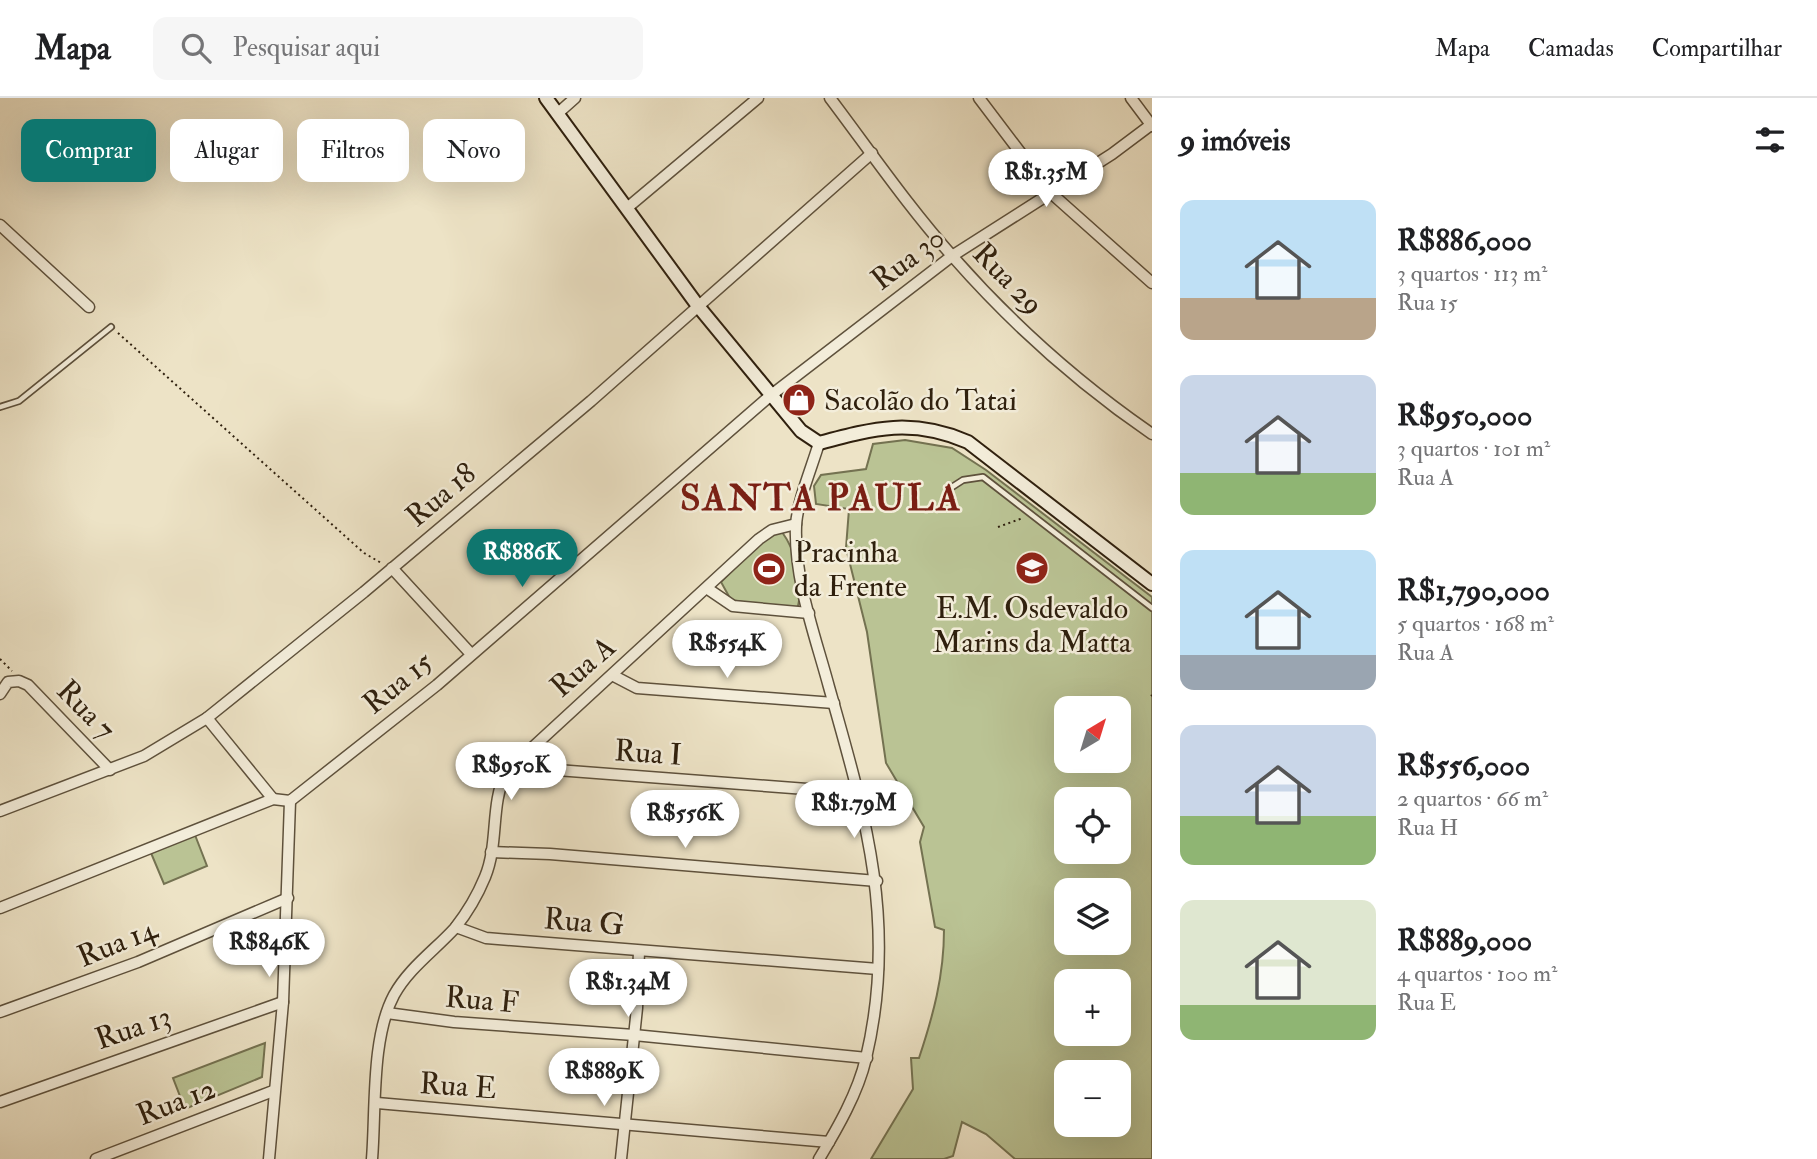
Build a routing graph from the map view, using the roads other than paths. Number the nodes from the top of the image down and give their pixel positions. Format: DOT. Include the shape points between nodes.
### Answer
graph roads {
  1 [pos="545,98"];
  2 [pos="575,98"];
  3 [pos="758,98"];
  4 [pos="830,98"];
  5 [pos="979,98"];
  6 [pos="1130,98"];
  7 [pos="557,114"];
  8 [pos="1152,125"];
  9 [pos="872,153"];
  10 [pos="1051,193"];
  11 [pos="627,208"];
  12 [pos="0,225"];
  13 [pos="951,256"];
  14 [pos="1152,283"];
  15 [pos="698,306"];
  16 [pos="89,307"];
  17 [pos="111,327"];
  18 [pos="770,396"];
  19 [pos="0,407"];
  20 [pos="1152,434"];
  21 [pos="819,443"];
  22 [pos="949,489"];
  23 [pos="796,524"];
  24 [pos="391,568"];
  25 [pos="1152,584"];
  26 [pos="708,589"];
  27 [pos="1152,608"];
  28 [pos="809,613"];
  29 [pos="471,654"];
  30 [pos="612,675"];
  31 [pos="0,694"];
  32 [pos="834,703"];
  33 [pos="207,718"];
  34 [pos="520,756"];
  35 [pos="110,770"];
  36 [pos="859,793"];
  37 [pos="273,799"];
  38 [pos="290,801"];
  39 [pos="0,811"];
  40 [pos="491,852"];
  41 [pos="877,881"];
  42 [pos="288,898"];
  43 [pos="0,908"];
  44 [pos="456,927"];
  45 [pos="639,951"];
  46 [pos="878,969"];
  47 [pos="283,1002"];
  48 [pos="0,1012"];
  49 [pos="387,1013"];
  50 [pos="634,1035"];
  51 [pos="867,1058"];
  52 [pos="273,1091"];
  53 [pos="0,1102"];
  54 [pos="377,1103"];
  55 [pos="626,1125"];
  56 [pos="829,1142"];
  57 [pos="96,1159"];
  58 [pos="269,1159"];
  59 [pos="372,1159"];
  60 [pos="621,1159"];
  61 [pos="819,1159"];
  1 -- 7 [label="main road"];
  2 -- 7 [label="street"];
  3 -- 11 [label="street"];
  4 -- 9 [label="street, Rua 29"];
  5 -- 10 [label="street"];
  6 -- 8 [label="street"];
  7 -- 11 [label="main road"];
  8 -- 10 [label="street, Rua 30"];
  9 -- 13 [label="street, Rua 29"];
  9 -- 15 [label="street, Rua 18"];
  10 -- 13 [label="street, Rua 30"];
  10 -- 14 [label="street"];
  11 -- 15 [label="main road"];
  12 -- 16 [label="street"];
  13 -- 18 [label="street, Rua 30"];
  13 -- 20 [label="street, Rua 29" via="1043,349"];
  15 -- 18 [label="main road"];
  15 -- 24 [label="street, Rua 18"];
  17 -- 19 [label="lane" via="19,401"];
  18 -- 21 [label="main road" via="801,431"];
  18 -- 29 [label="street, Rua 15"];
  21 -- 23 [label="street"];
  21 -- 25 [label="main road" via="893,426 940,430 968,442 1002,466"];
  22 -- 27 [label="lane" via="963,480 983,477"];
  23 -- 26 [label="street, Rua A" via="759,539"];
  23 -- 28 [label="street"];
  24 -- 29 [label="street"];
  24 -- 33 [label="street, Rua 18"];
  26 -- 28 [label="street" via="733,606"];
  26 -- 30 [label="street, Rua A"];
  28 -- 32 [label="street"];
  29 -- 38 [label="street, Rua 15"];
  30 -- 32 [label="street" via="637,688"];
  30 -- 34 [label="street, Rua A"];
  31 -- 35 [label="street, Rua 7" via="8,682 27,685"];
  32 -- 36 [label="street"];
  33 -- 35 [label="street, Rua 18" via="144,756"];
  33 -- 37 [label="street"];
  34 -- 36 [label="street, Rua I" via="556,770"];
  34 -- 40 [label="street, Rua A" via="500,785"];
  35 -- 39 [label="street, Rua 18"];
  36 -- 41 [label="street"];
  37 -- 38 [label="street"];
  37 -- 43 [label="street"];
  38 -- 42 [label="street"];
  40 -- 41 [label="street"];
  40 -- 44 [label="street, Rua A" via="486,874"];
  41 -- 46 [label="street"];
  42 -- 47 [label="street"];
  42 -- 48 [label="street, Rua 14" via="127,966"];
  44 -- 45 [label="street, Rua G" via="486,938"];
  44 -- 49 [label="street, Rua A" via="403,983"];
  45 -- 46 [label="street, Rua G"];
  45 -- 50 [label="street"];
  46 -- 51 [label="street"];
  47 -- 52 [label="street"];
  47 -- 53 [label="street, Rua 13"];
  49 -- 50 [label="street, Rua F"];
  49 -- 54 [label="street, Rua A"];
  50 -- 51 [label="street, Rua F"];
  50 -- 55 [label="street"];
  51 -- 56 [label="street"];
  52 -- 57 [label="street, Rua 12"];
  52 -- 58 [label="street"];
  54 -- 55 [label="street, Rua E"];
  54 -- 59 [label="street, Rua A"];
  55 -- 56 [label="street, Rua E"];
  55 -- 60 [label="street"];
  56 -- 61 [label="street"];
}
